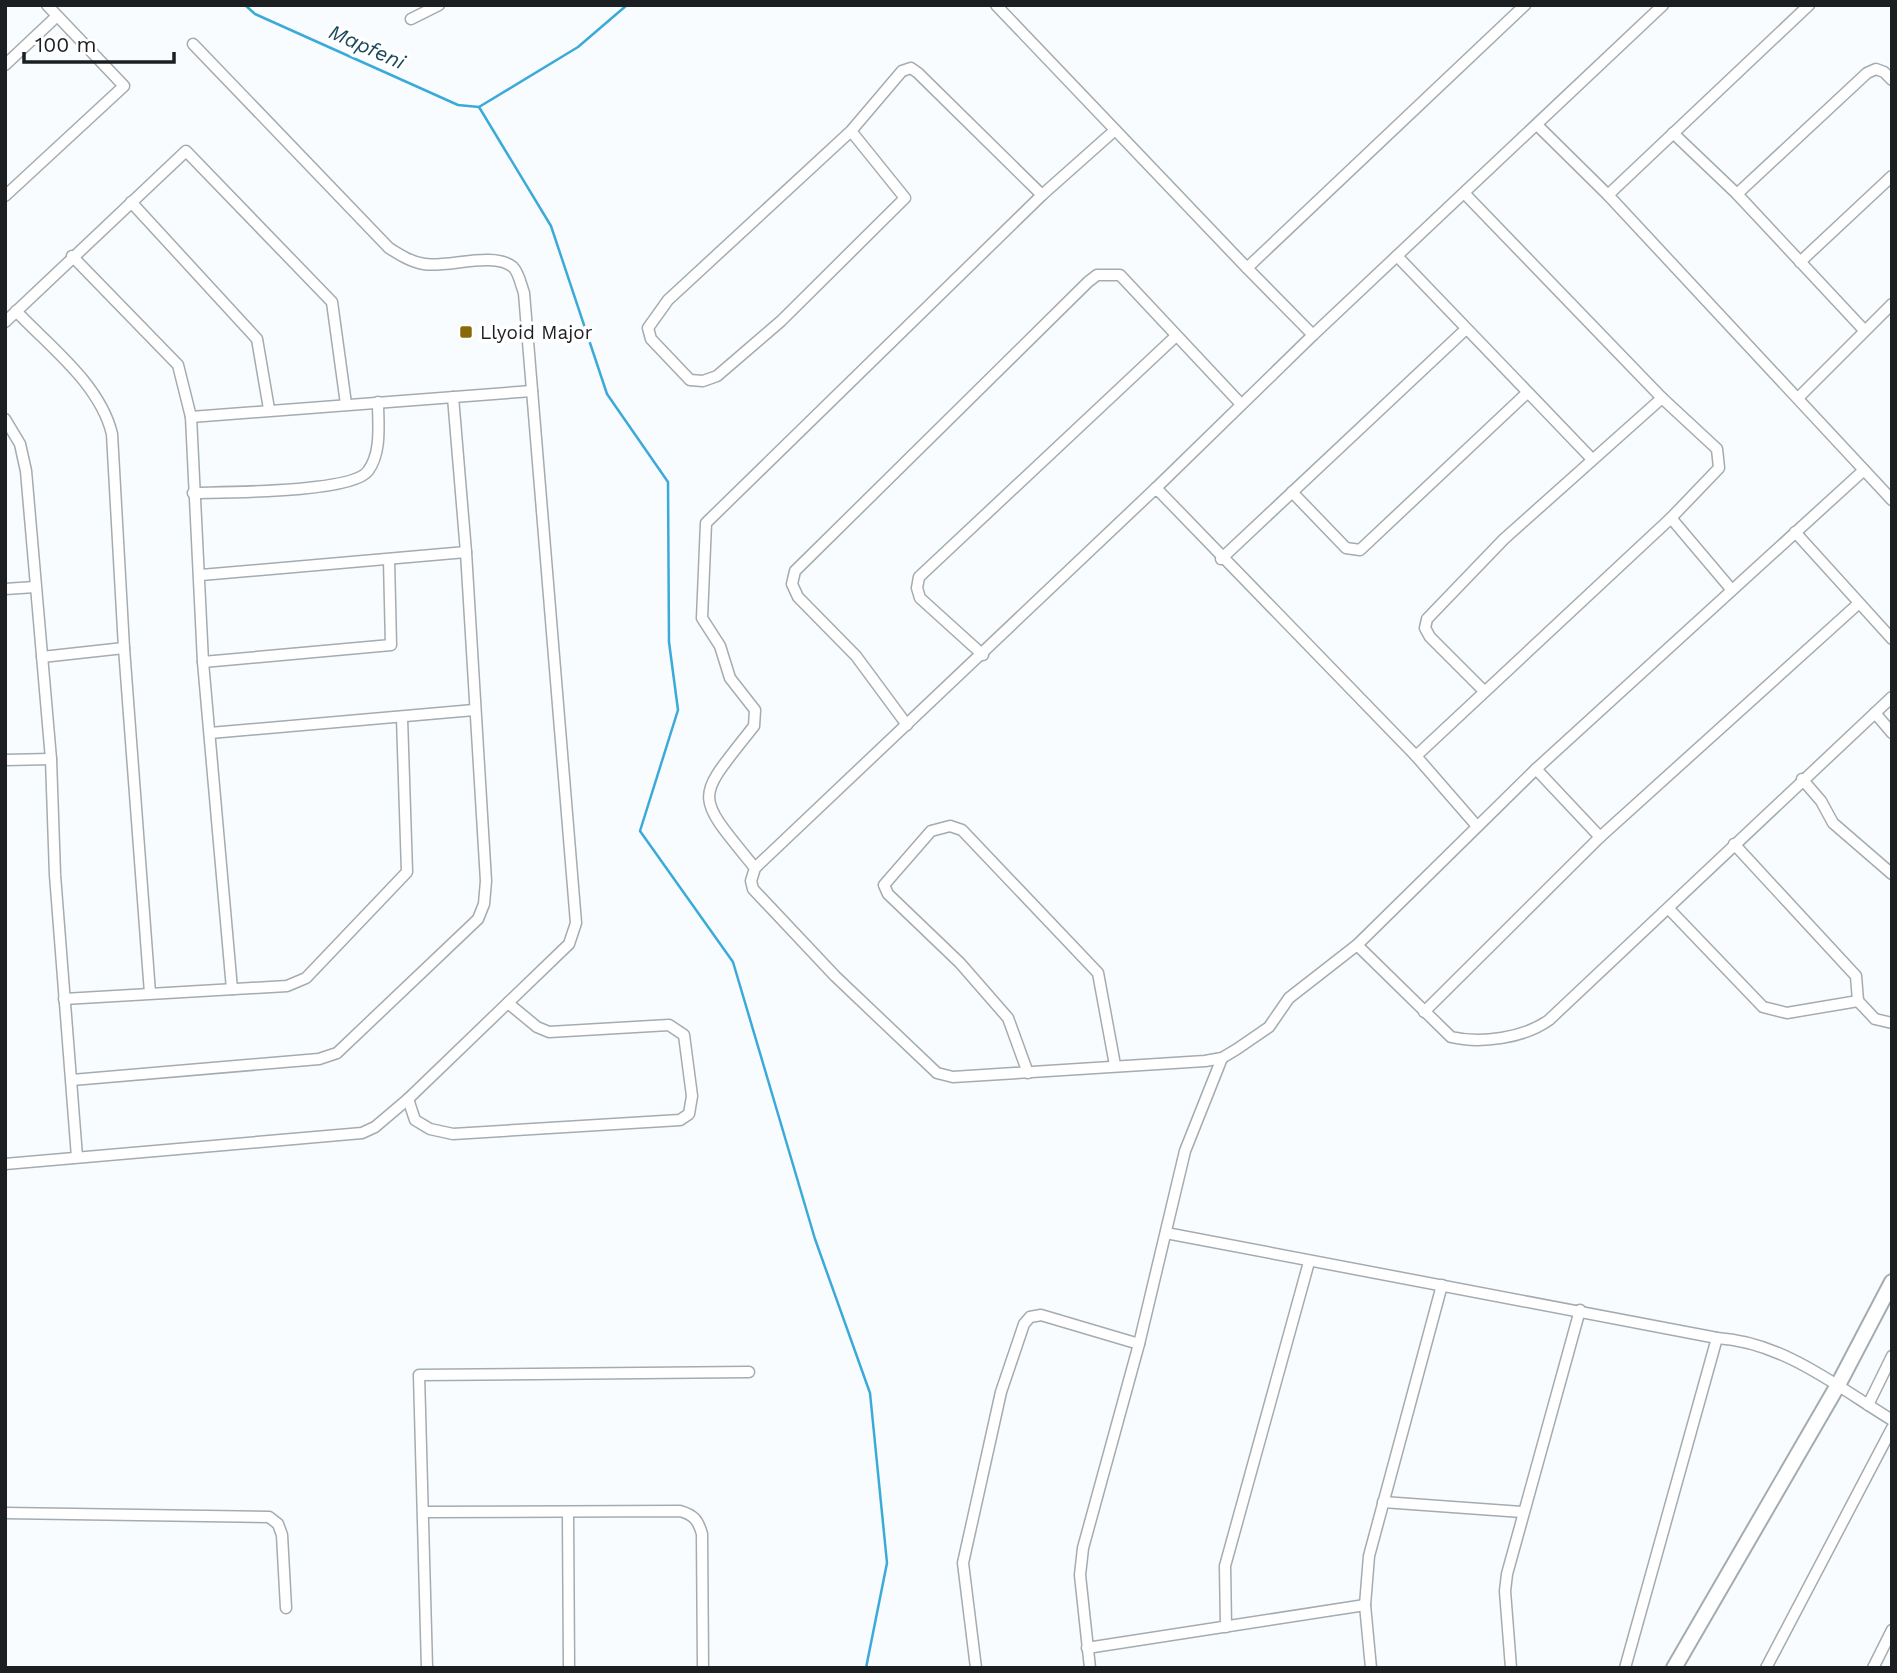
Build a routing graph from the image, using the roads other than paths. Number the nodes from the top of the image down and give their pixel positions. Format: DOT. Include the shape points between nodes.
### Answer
graph roads {
  1 [pos="47,5"];
  2 [pos="439,5"];
  3 [pos="996,5"];
  4 [pos="1525,5"];
  5 [pos="1663,5"];
  6 [pos="1810,5"];
  7 [pos="57,16"];
  8 [pos="411,19"];
  9 [pos="192,44"];
  10 [pos="5,65"];
  11 [pos="1892,80"];
  12 [pos="1538,125"];
  13 [pos="851,131"];
  14 [pos="1114,131"];
  15 [pos="1673,133"];
  16 [pos="1892,176"];
  17 [pos="1465,194"];
  18 [pos="1737,194"];
  19 [pos="1042,195"];
  20 [pos="1608,195"];
  21 [pos="5,196"];
  22 [pos="131,202"];
  23 [pos="72,256"];
  24 [pos="1397,257"];
  25 [pos="1800,262"];
  26 [pos="1247,268"];
  27 [pos="1892,304"];
  28 [pos="16,310"];
  29 [pos="5,322"];
  30 [pos="1466,329"];
  31 [pos="1864,330"];
  32 [pos="1313,335"];
  33 [pos="1176,336"];
  34 [pos="532,391"];
  35 [pos="1527,393"];
  36 [pos="453,397"];
  37 [pos="1662,398"];
  38 [pos="1798,398"];
  39 [pos="378,402"];
  40 [pos="1240,403"];
  41 [pos="346,404"];
  42 [pos="269,409"];
  43 [pos="191,417"];
  44 [pos="5,419"];
  45 [pos="1591,458"];
  46 [pos="1864,470"];
  47 [pos="1156,488"];
  48 [pos="1292,492"];
  49 [pos="193,494"];
  50 [pos="1892,500"];
  51 [pos="1671,518"];
  52 [pos="1795,532"];
  53 [pos="467,552"];
  54 [pos="1222,559"];
  55 [pos="389,560"];
  56 [pos="201,575"];
  57 [pos="35,587"];
  58 [pos="5,589"];
  59 [pos="1731,589"];
  60 [pos="1858,604"];
  61 [pos="1892,639"];
  62 [pos="124,648"];
  63 [pos="983,655"];
  64 [pos="42,657"];
  65 [pos="203,662"];
  66 [pos="1484,691"];
  67 [pos="1892,697"];
  68 [pos="474,710"];
  69 [pos="1875,713"];
  70 [pos="402,718"];
  71 [pos="907,725"];
  72 [pos="210,733"];
  73 [pos="1892,733"];
  74 [pos="1416,756"];
  75 [pos="51,759"];
  76 [pos="5,760"];
  77 [pos="1536,769"];
  78 [pos="1802,779"];
  79 [pos="1476,825"];
  80 [pos="1600,837"];
  81 [pos="1734,844"];
  82 [pos="755,868"];
  83 [pos="1892,874"];
  84 [pos="1669,909"];
  85 [pos="1357,945"];
  86 [pos="232,989"];
  87 [pos="150,993"];
  88 [pos="64,999"];
  89 [pos="1858,1001"];
  90 [pos="508,1003"];
  91 [pos="1424,1012"];
  92 [pos="1892,1023"];
  93 [pos="1222,1058"];
  94 [pos="1115,1065"];
  95 [pos="1028,1073"];
  96 [pos="72,1080"];
  97 [pos="408,1099"];
  98 [pos="77,1157"];
  99 [pos="5,1164"];
  100 [pos="1166,1233"];
  101 [pos="1309,1262"];
  102 [pos="1892,1283"];
  103 [pos="1443,1285"];
  104 [pos="1580,1310"];
  105 [pos="1717,1338"];
  106 [pos="1139,1344"];
  107 [pos="1892,1356"];
  108 [pos="749,1372"];
  109 [pos="1838,1385"];
  110 [pos="1867,1405"];
  111 [pos="1892,1420"];
  112 [pos="1892,1428"];
  113 [pos="1383,1502"];
  114 [pos="424,1512"];
  115 [pos="1522,1512"];
  116 [pos="5,1513"];
  117 [pos="568,1514"];
  118 [pos="1365,1605"];
  119 [pos="286,1608"];
  120 [pos="1226,1627"];
  121 [pos="1892,1630"];
  122 [pos="1087,1648"];
  123 [pos="427,1668"];
  124 [pos="569,1668"];
  125 [pos="703,1668"];
  126 [pos="976,1668"];
  127 [pos="1090,1668"];
  128 [pos="1371,1668"];
  129 [pos="1511,1668"];
  130 [pos="1625,1668"];
  131 [pos="1674,1668"];
  132 [pos="1766,1668"];
  133 [pos="1873,1668"];
  1 -- 7 [label="street"];
  2 -- 8 [label="street"];
  3 -- 14 [label="street"];
  4 -- 26 [label="street"];
  5 -- 12 [label="street"];
  6 -- 15 [label="street"];
  7 -- 10 [label="street"];
  7 -- 21 [label="street" via="124,86"];
  9 -- 34 [label="street" via="389,248 426,265 482,261 513,267 524,293"];
  11 -- 18 [label="street" via="1875,69 1867,73"];
  12 -- 17 [label="street"];
  12 -- 20 [label="street"];
  13 -- 13 [label="street" via="655,315 648,328 652,339 690,380 703,382 738,358 905,198"];
  13 -- 19 [label="street" via="894,78 911,68"];
  14 -- 19 [label="street"];
  14 -- 26 [label="street"];
  15 -- 18 [label="street"];
  15 -- 20 [label="street"];
  16 -- 25 [label="street"];
  17 -- 24 [label="street"];
  17 -- 37 [label="street"];
  18 -- 25 [label="street"];
  19 -- 82 [label="street" via="706,523 702,618 720,646 730,678 756,717 715,776 708,800 713,817"];
  20 -- 38 [label="street"];
  22 -- 23 [label="street"];
  22 -- 41 [label="street" via="186,150 332,302"];
  22 -- 42 [label="street" via="257,339"];
  23 -- 28 [label="street"];
  23 -- 43 [label="street" via="178,365"];
  24 -- 30 [label="street"];
  24 -- 32 [label="street"];
  25 -- 31 [label="street"];
  26 -- 32 [label="street"];
  27 -- 31 [label="street"];
  28 -- 29 [label="street"];
  28 -- 62 [label="street" via="98,397 108,415"];
  30 -- 35 [label="street"];
  30 -- 48 [label="street"];
  31 -- 38 [label="street"];
  32 -- 40 [label="street"];
  33 -- 40 [label="street"];
  33 -- 63 [label="street" via="919,577 920,598"];
  33 -- 71 [label="street" via="1119,275 1097,275 794,571 792,584 798,597 856,656"];
  34 -- 36 [label="street"];
  34 -- 90 [label="street" via="576,923 569,943"];
  35 -- 45 [label="street"];
  35 -- 48 [label="street" via="1360,550 1346,548"];
  36 -- 39 [label="street"];
  36 -- 53 [label="street"];
  37 -- 45 [label="street"];
  37 -- 51 [label="street" via="1717,449 1721,459 1719,468"];
  38 -- 46 [label="street"];
  39 -- 41 [label="street"];
  39 -- 49 [label="street" via="376,450 360,479 333,485"];
  40 -- 47 [label="street"];
  41 -- 42 [label="street"];
  42 -- 43 [label="street"];
  43 -- 49 [label="street"];
  44 -- 57 [label="street" via="20,444 26,471"];
  45 -- 66 [label="street" via="1427,619 1430,637"];
  46 -- 50 [label="street"];
  46 -- 52 [label="street"];
  47 -- 54 [label="street"];
  47 -- 63 [label="street"];
  48 -- 54 [label="street"];
  49 -- 56 [label="street"];
  51 -- 59 [label="street"];
  51 -- 66 [label="street"];
  52 -- 59 [label="street"];
  52 -- 60 [label="street"];
  53 -- 55 [label="street"];
  53 -- 68 [label="street"];
  54 -- 74 [label="street"];
  55 -- 56 [label="street"];
  55 -- 65 [label="street" via="391,645"];
  56 -- 65 [label="street"];
  57 -- 58 [label="street"];
  57 -- 64 [label="street"];
  59 -- 77 [label="street"];
  60 -- 61 [label="street"];
  60 -- 80 [label="street"];
  62 -- 64 [label="street"];
  62 -- 87 [label="street"];
  63 -- 71 [label="street"];
  64 -- 75 [label="street"];
  65 -- 72 [label="street"];
  66 -- 74 [label="street"];
  67 -- 69 [label="street"];
  68 -- 70 [label="street"];
  68 -- 96 [label="street" via="484,904 468,931 370,1024 337,1053 319,1059"];
  69 -- 73 [label="street"];
  69 -- 78 [label="street"];
  70 -- 72 [label="street"];
  70 -- 86 [label="street" via="407,872 306,978 287,986"];
  71 -- 82 [label="street"];
  72 -- 86 [label="street"];
  74 -- 79 [label="street"];
  75 -- 76 [label="street"];
  75 -- 88 [label="street"];
  77 -- 79 [label="street"];
  77 -- 80 [label="street"];
  78 -- 81 [label="street"];
  78 -- 83 [label="street" via="1833,823"];
  79 -- 85 [label="street"];
  80 -- 91 [label="street"];
  81 -- 84 [label="street"];
  81 -- 89 [label="street" via="1856,976"];
  82 -- 95 [label="street" via="753,889 835,976 937,1073 953,1077"];
  84 -- 89 [label="street" via="1763,1007 1787,1013"];
  84 -- 91 [label="street" via="1549,1020 1527,1033 1460,1039 1451,1037"];
  85 -- 91 [label="street"];
  85 -- 93 [label="street" via="1289,998 1269,1027"];
  86 -- 87 [label="street"];
  87 -- 88 [label="street"];
  88 -- 96 [label="street"];
  89 -- 92 [label="street" via="1875,1019"];
  90 -- 97 [label="street"];
  90 -- 97 [label="street" via="549,1032 677,1028 684,1035 692,1096 689,1114 680,1121 453,1134 415,1120"];
  93 -- 94 [label="street"];
  93 -- 100 [label="street" via="1185,1152"];
  94 -- 95 [label="street"];
  94 -- 95 [label="street" via="1097,973 962,830 940,827 931,831 884,885 1008,1018"];
  96 -- 98 [label="street"];
  97 -- 98 [label="street" via="375,1127 346,1137"];
  98 -- 99 [label="street"];
  100 -- 101 [label="street"];
  100 -- 106 [label="street"];
  101 -- 103 [label="street"];
  101 -- 120 [label="street" via="1225,1566"];
  102 -- 109 [label="street"];
  103 -- 104 [label="street"];
  103 -- 113 [label="street"];
  104 -- 105 [label="street"];
  104 -- 115 [label="street"];
  105 -- 109 [label="street" via="1742,1339 1779,1353"];
  105 -- 130 [label="street"];
  106 -- 122 [label="street" via="1083,1548 1080,1575"];
  106 -- 126 [label="street" via="1041,1315 1024,1324 1001,1392 964,1554"];
  107 -- 110 [label="street"];
  108 -- 114 [label="street" via="419,1375"];
  109 -- 110 [label="street"];
  109 -- 131 [label="street"];
  110 -- 111 [label="street"];
  112 -- 132 [label="street"];
  113 -- 115 [label="street"];
  113 -- 118 [label="street" via="1369,1556"];
  114 -- 117 [label="street"];
  114 -- 123 [label="street"];
  115 -- 129 [label="street" via="1505,1591"];
  116 -- 119 [label="street" via="269,1517 282,1535"];
  117 -- 124 [label="street"];
  117 -- 125 [label="street" via="680,1511 699,1522"];
  118 -- 120 [label="street"];
  118 -- 128 [label="street"];
  120 -- 122 [label="street"];
  121 -- 133 [label="street"];
  122 -- 127 [label="street"];
}
